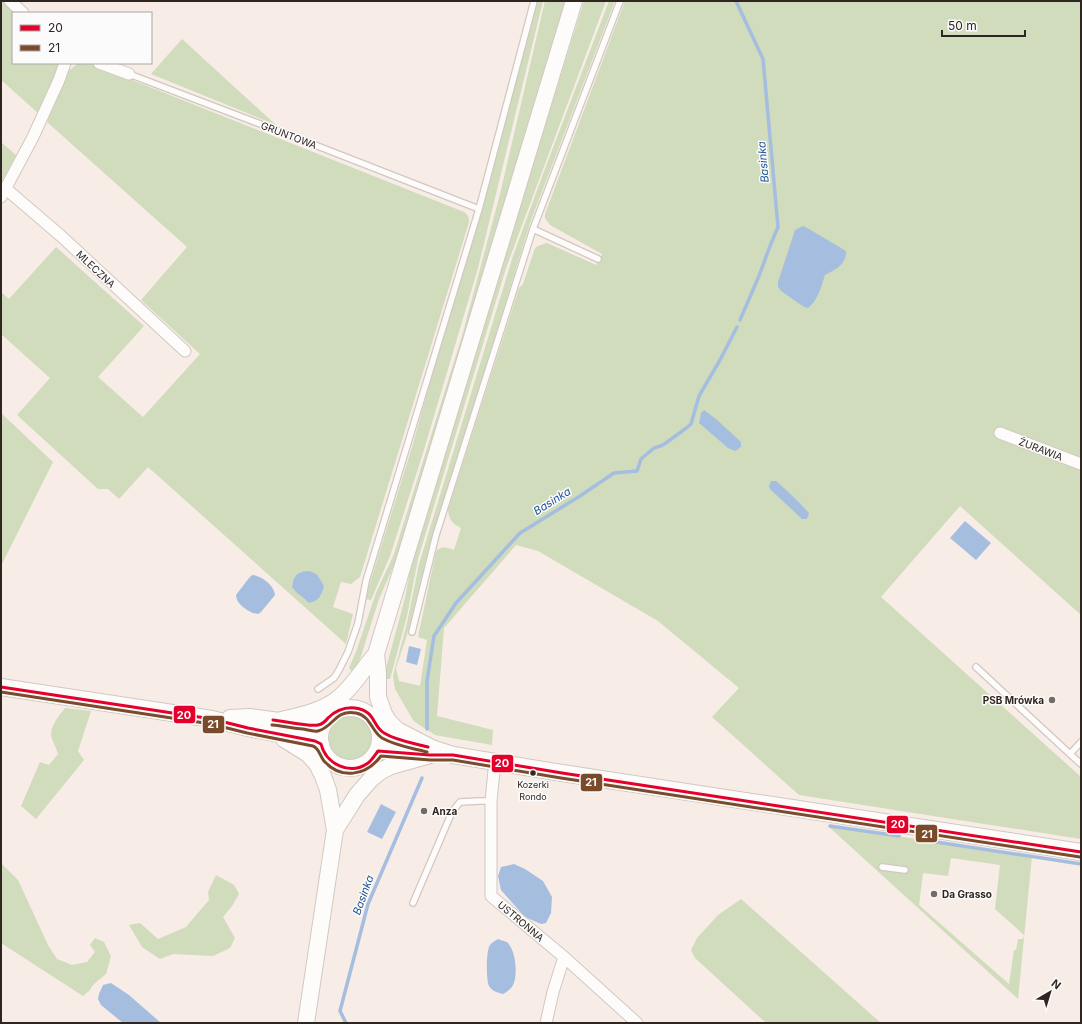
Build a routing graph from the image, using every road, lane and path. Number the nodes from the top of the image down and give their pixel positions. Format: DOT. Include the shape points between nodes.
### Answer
graph roads {
  1 [pos="10,1"];
  2 [pos="534,1"];
  3 [pos="574,1"];
  4 [pos="620,1"];
  5 [pos="22,12"];
  6 [pos="65,64"];
  7 [pos="102,64"];
  8 [pos="129,74"];
  9 [pos="3,193"];
  10 [pos="479,209"];
  11 [pos="533,229"];
  12 [pos="598,259"];
  13 [pos="185,351"];
  14 [pos="1000,433"];
  15 [pos="1081,464"];
  16 [pos="412,632"];
  17 [pos="976,667"];
  18 [pos="371,670"];
  19 [pos="1,686"];
  20 [pos="318,689"];
  21 [pos="346,708"];
  22 [pos="323,724"];
  23 [pos="376,724"];
  24 [pos="275,727"];
  25 [pos="1081,742"];
  26 [pos="320,744"];
  27 [pos="378,751"];
  28 [pos="431,751"];
  29 [pos="1070,754"];
  30 [pos="495,761"];
  31 [pos="333,762"];
  32 [pos="1081,764"];
  33 [pos="364,765"];
  34 [pos="491,801"];
  35 [pos="337,822"];
  36 [pos="1081,852"];
  37 [pos="882,867"];
  38 [pos="905,870"];
  39 [pos="413,903"];
  40 [pos="564,957"];
  41 [pos="306,1023"];
  42 [pos="546,1023"];
  43 [pos="637,1023"];
  1 -- 5 [label="street"];
  2 -- 10 [label="lane"];
  3 -- 18 [label="main road"];
  4 -- 11 [label="lane"];
  6 -- 9 [label="street, MLECZNA" via="33,136"];
  7 -- 8 [label="street, GRUNTOWA"];
  8 -- 10 [label="lane, GRUNTOWA"];
  9 -- 13 [label="street, MLECZNA" via="61,236"];
  10 -- 20 [label="lane" via="366,581 358,623 339,670 334,678"];
  11 -- 12 [label="lane"];
  11 -- 16 [label="lane" via="436,535"];
  14 -- 15 [label="street, ŻURAWIA"];
  17 -- 29 [label="lane"];
  18 -- 21 [label="main road"];
  18 -- 23 [label="main road" via="369,709"];
  18 -- 24 [label="main road" via="329,705"];
  18 -- 28 [label="main road" via="378,697 389,722 397,730"];
  19 -- 24 [label="main road" via="212,719 250,717"];
  21 -- 22 [label="main road" via="329,716"];
  21 -- 23 [label="main road" via="361,709 368,713"];
  22 -- 24 [label="main road"];
  22 -- 26 [label="main road"];
  23 -- 27 [label="main road" via="381,740"];
  23 -- 28 [label="main road" via="384,733"];
  24 -- 26 [label="main road"];
  24 -- 35 [label="main road" via="317,764"];
  25 -- 29 [label="lane"];
  26 -- 31 [label="main road"];
  27 -- 28 [label="main road"];
  27 -- 33 [label="main road"];
  28 -- 30 [label="main road"];
  28 -- 35 [label="main road" via="380,771 357,795"];
  29 -- 32 [label="lane"];
  30 -- 34 [label="street, USTRONNA"];
  30 -- 36 [label="main road"];
  31 -- 33 [label="main road" via="348,768"];
  31 -- 35 [label="main road" via="337,777"];
  33 -- 35 [label="main road" via="357,773"];
  34 -- 39 [label="lane" via="460,802 452,812"];
  34 -- 40 [label="street, USTRONNA" via="491,896"];
  35 -- 41 [label="main road"];
  37 -- 38 [label="lane"];
  40 -- 42 [label="street"];
  40 -- 43 [label="street"];
}
